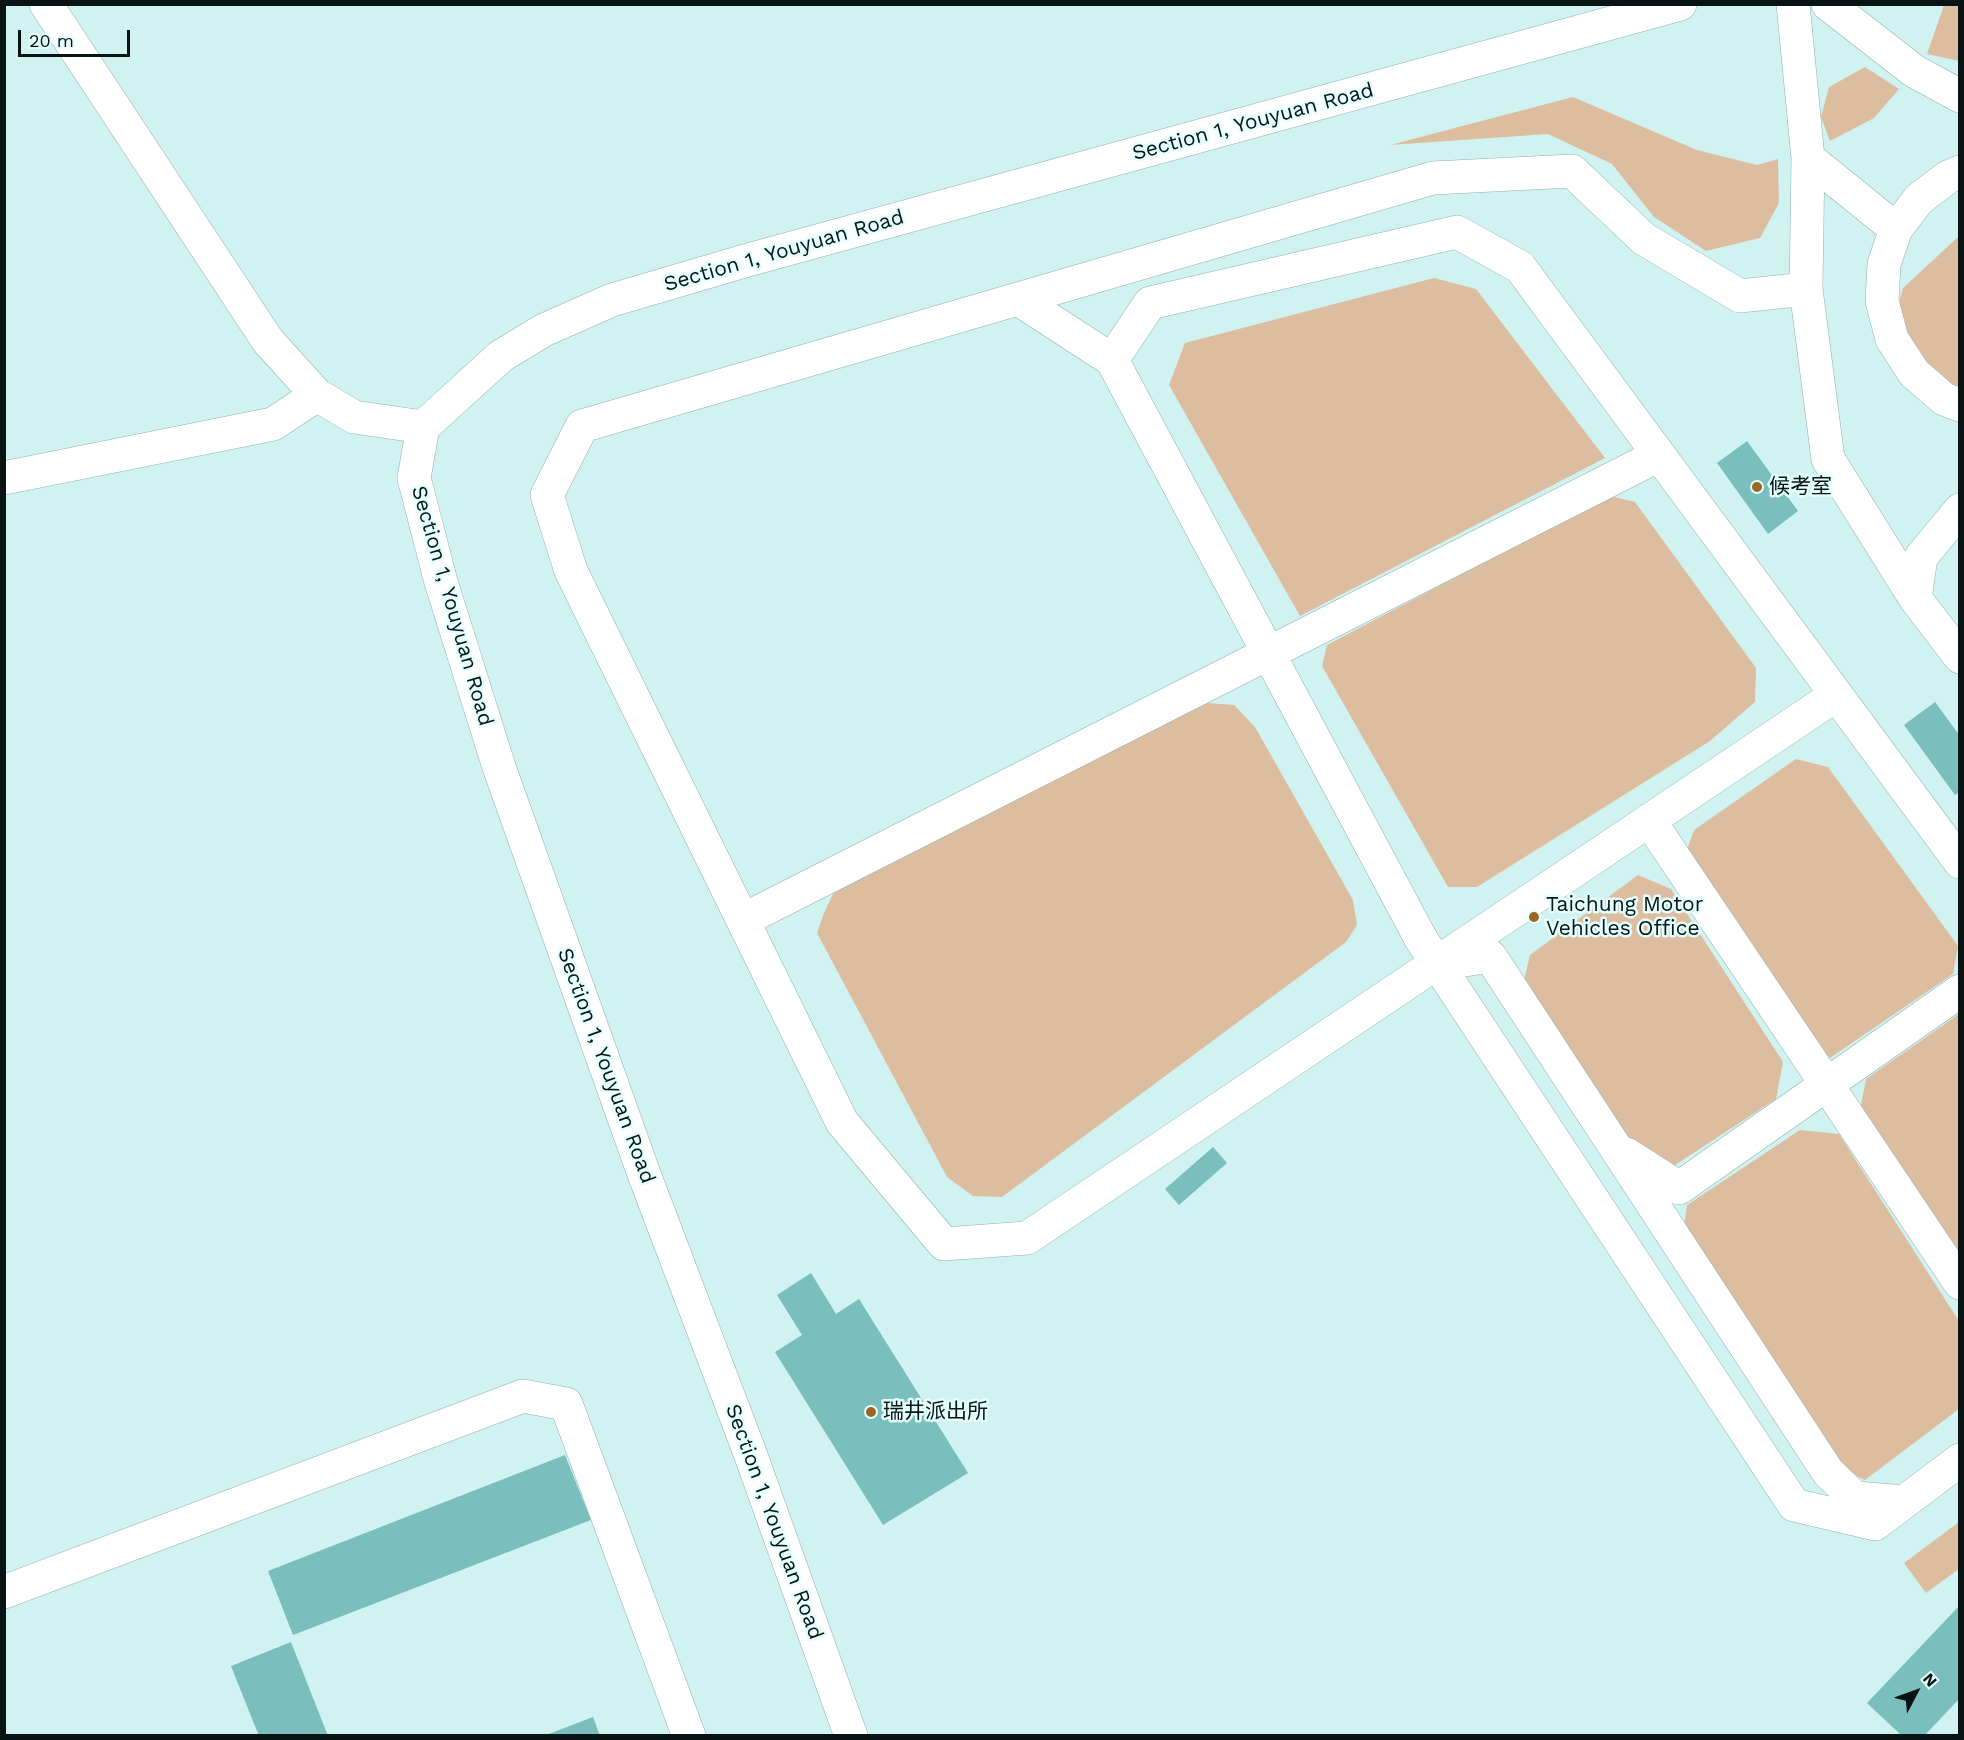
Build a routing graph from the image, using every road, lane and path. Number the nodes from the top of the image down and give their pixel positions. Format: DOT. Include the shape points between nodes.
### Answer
graph roads {
  1 [pos="46,4"];
  2 [pos="1680,4"];
  3 [pos="1792,4"];
  4 [pos="1828,4"];
  5 [pos="1959,96"];
  6 [pos="1809,158"];
  7 [pos="1959,172"];
  8 [pos="1896,229"];
  9 [pos="1806,289"];
  10 [pos="1018,299"];
  11 [pos="1112,360"];
  12 [pos="317,395"];
  13 [pos="1959,405"];
  14 [pos="423,427"];
  15 [pos="1659,455"];
  16 [pos="4,478"];
  17 [pos="1959,510"];
  18 [pos="1915,598"];
  19 [pos="1269,653"];
  20 [pos="1959,657"];
  21 [pos="1836,694"];
  22 [pos="1649,820"];
  23 [pos="1959,862"];
  24 [pos="743,920"];
  25 [pos="1438,964"];
  26 [pos="1959,991"];
  27 [pos="1826,1084"];
  28 [pos="1615,1147"];
  29 [pos="1959,1283"];
  30 [pos="1959,1460"];
  31 [pos="1904,1501"];
  32 [pos="4,1592"];
  33 [pos="689,1736"];
  34 [pos="850,1736"];
  1 -- 12 [label="street" via="268,341"];
  2 -- 14 [label="street, Section 1, Youyuan Road" via="612,300 544,330 501,357"];
  3 -- 6 [label="street"];
  4 -- 5 [label="street" via="1914,71"];
  6 -- 8 [label="street"];
  6 -- 9 [label="street"];
  7 -- 8 [label="street" via="1918,199"];
  8 -- 13 [label="street" via="1884,264 1882,301 1892,339 1914,373 1944,399"];
  9 -- 10 [label="street" via="1740,296 1644,239 1572,171 1433,178"];
  9 -- 18 [label="street" via="1828,459"];
  10 -- 11 [label="street"];
  10 -- 24 [label="street" via="582,426 547,495 571,571"];
  11 -- 15 [label="street" via="1150,303 1457,232 1520,267"];
  11 -- 19 [label="street"];
  12 -- 14 [label="street" via="354,417"];
  12 -- 16 [label="street" via="273,424"];
  14 -- 34 [label="street, Section 1, Youyuan Road" via="414,478 441,582 499,767"];
  15 -- 19 [label="street"];
  15 -- 21 [label="street"];
  17 -- 18 [label="street" via="1921,557"];
  18 -- 20 [label="street"];
  19 -- 24 [label="street"];
  19 -- 25 [label="street" via="1421,939"];
  21 -- 22 [label="street"];
  21 -- 23 [label="street"];
  22 -- 25 [label="street"];
  22 -- 27 [label="street"];
  24 -- 25 [label="street" via="842,1122 944,1244 1027,1238"];
  25 -- 28 [label="street" via="1490,956"];
  25 -- 31 [label="street" via="1794,1505 1875,1524"];
  26 -- 27 [label="street"];
  27 -- 28 [label="street" via="1679,1188"];
  27 -- 29 [label="street"];
  28 -- 31 [label="street" via="1828,1472 1855,1498"];
  30 -- 31 [label="street"];
  32 -- 33 [label="street" via="523,1396 566,1404"];
}
